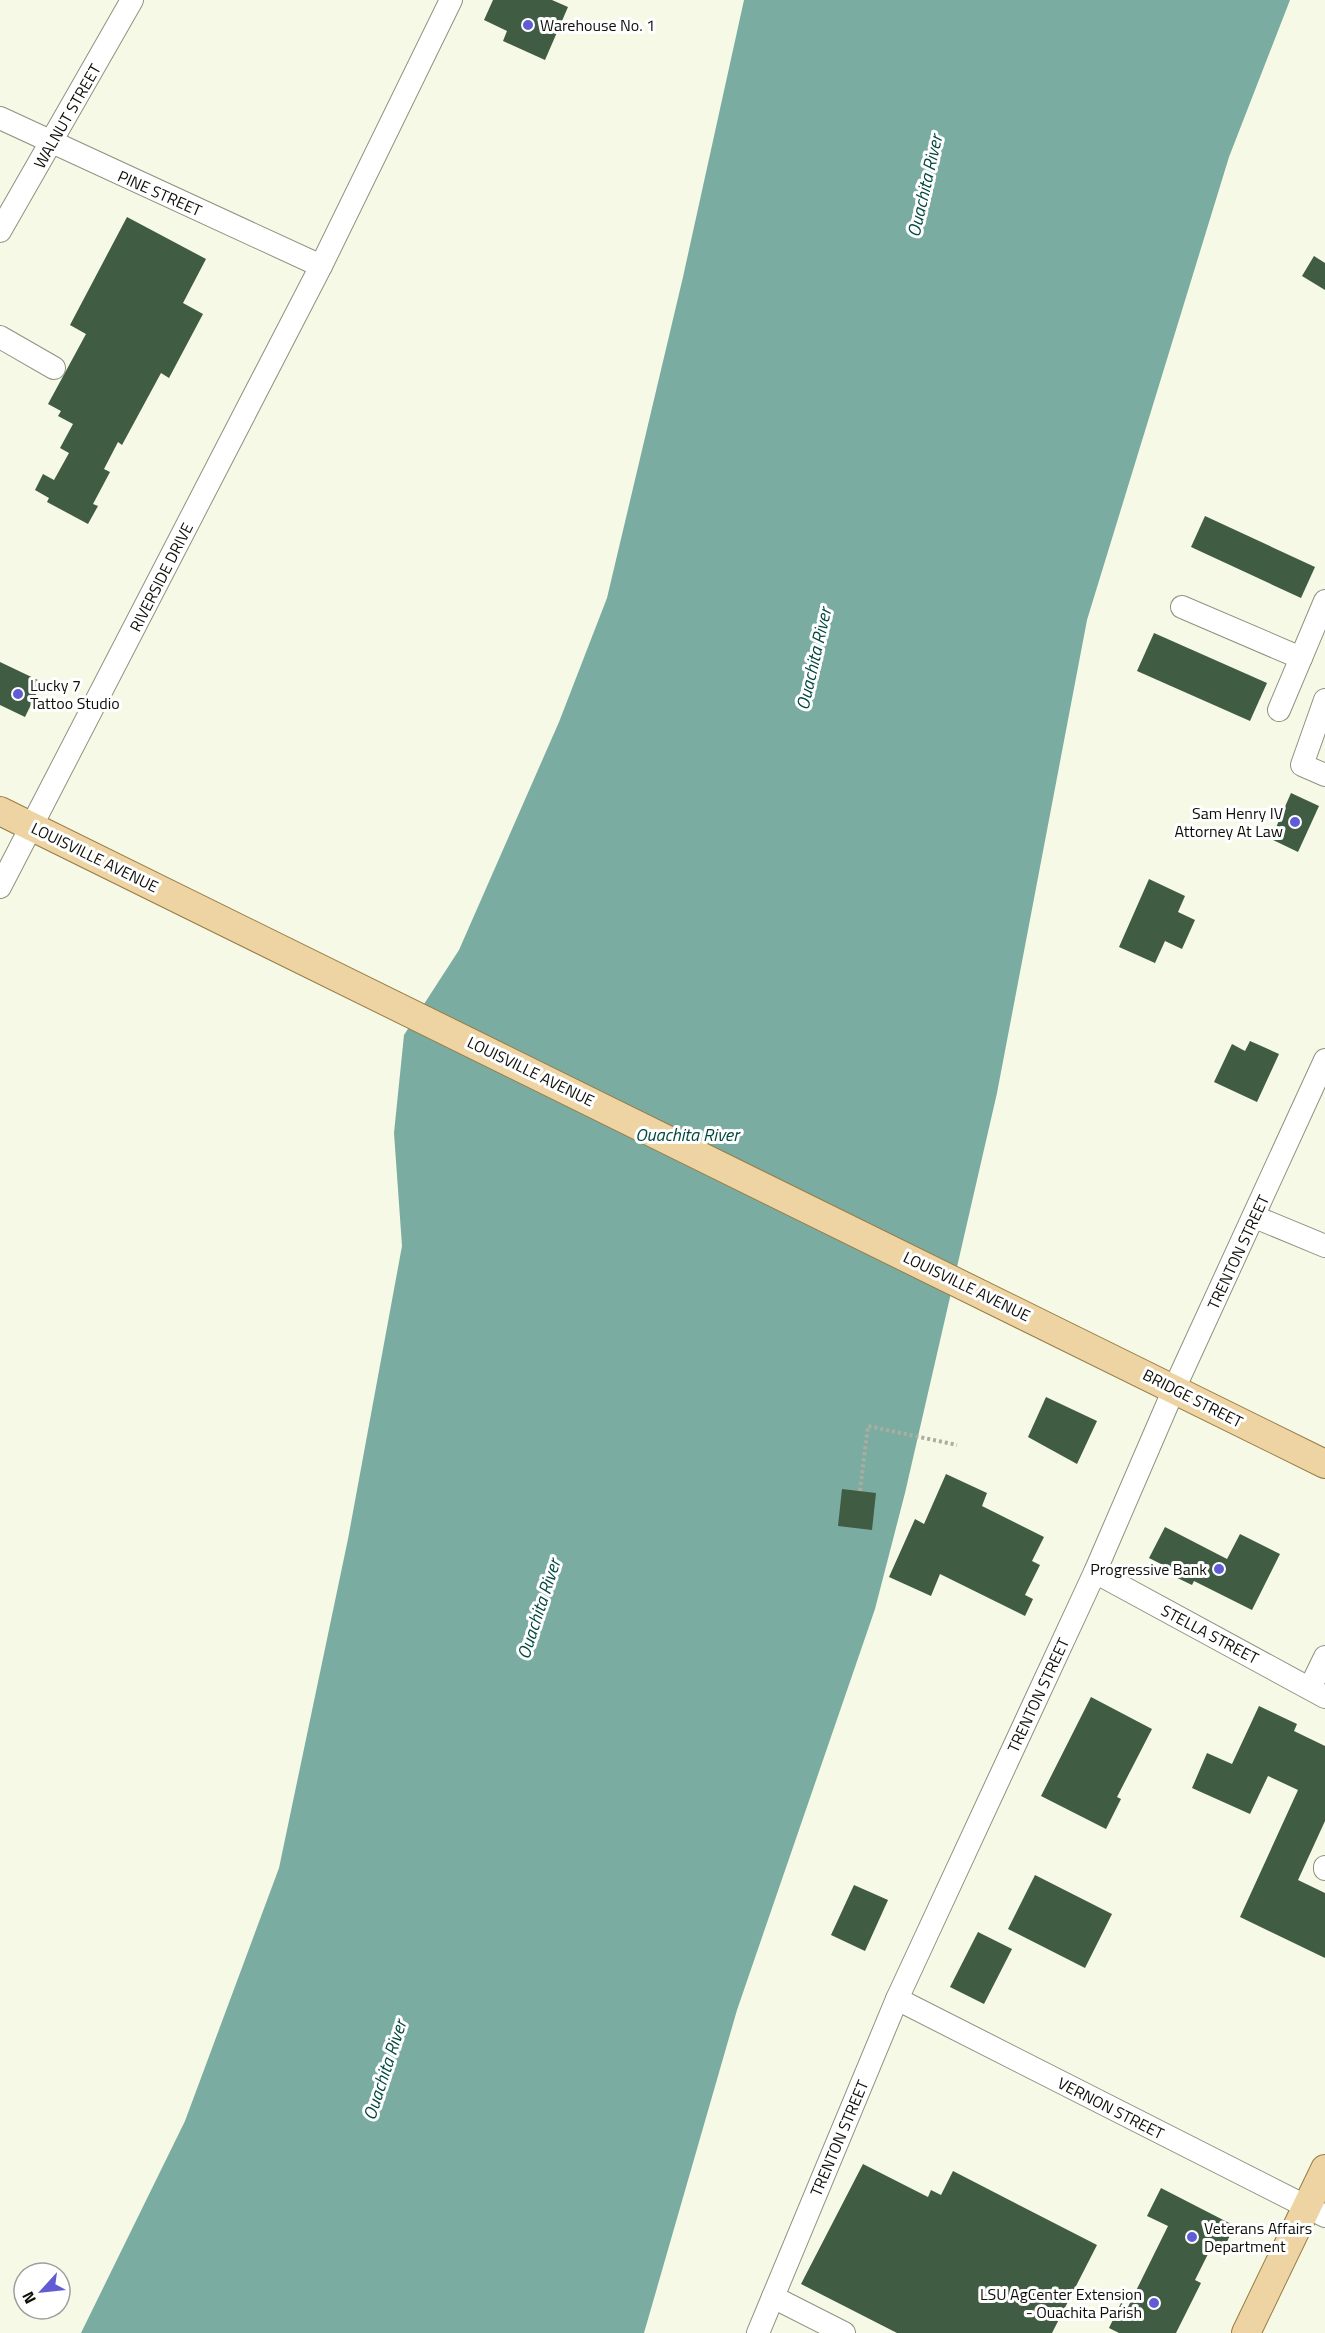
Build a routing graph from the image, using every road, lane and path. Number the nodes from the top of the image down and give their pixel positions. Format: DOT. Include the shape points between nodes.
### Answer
graph roads {
  1 [pos="132,0"];
  2 [pos="451,0"];
  3 [pos="0,118"];
  4 [pos="51,144"];
  5 [pos="0,231"];
  6 [pos="321,266"];
  7 [pos="0,337"];
  8 [pos="54,368"];
  9 [pos="1325,601"];
  10 [pos="1182,607"];
  11 [pos="1301,658"];
  12 [pos="1325,700"];
  13 [pos="1280,710"];
  14 [pos="1325,775"];
  15 [pos="0,811"];
  16 [pos="32,827"];
  17 [pos="0,887"];
  18 [pos="1325,1060"];
  19 [pos="1255,1217"];
  20 [pos="1325,1246"];
  21 [pos="1062,1332"];
  22 [pos="1174,1389"];
  23 [pos="957,1445"];
  24 [pos="1325,1464"];
  25 [pos="860,1491"];
  26 [pos="1095,1572"];
  27 [pos="1325,1657"];
  28 [pos="1318,1692"];
  29 [pos="897,1999"];
  30 [pos="1325,2169"];
  31 [pos="1316,2211"];
  32 [pos="773,2297"];
  33 [pos="759,2333"];
  34 [pos="844,2333"];
  35 [pos="1246,2333"];
  1 -- 4 [label="street, WALNUT STREET"];
  2 -- 6 [label="street, RIVERSIDE DRIVE"];
  3 -- 4 [label="street, PINE STREET"];
  4 -- 5 [label="street, WALNUT STREET"];
  4 -- 6 [label="street, PINE STREET"];
  6 -- 16 [label="street, RIVERSIDE DRIVE"];
  7 -- 8 [label="street"];
  9 -- 11 [label="street"];
  10 -- 11 [label="street"];
  11 -- 13 [label="street"];
  12 -- 14 [label="street" via="1302,765"];
  15 -- 16 [label="main road, LOUISVILLE AVENUE"];
  16 -- 17 [label="street, RIVERSIDE DRIVE"];
  16 -- 21 [label="main road, LOUISVILLE AVENUE"];
  18 -- 19 [label="street, TRENTON STREET"];
  19 -- 20 [label="street"];
  19 -- 22 [label="street, TRENTON STREET"];
  21 -- 22 [label="main road, BRIDGE STREET"];
  22 -- 24 [label="main road, BRIDGE STREET"];
  22 -- 26 [label="street, TRENTON STREET"];
  23 -- 25 [label="path" via="868,1426"];
  26 -- 28 [label="street, STELLA STREET"];
  26 -- 29 [label="street, TRENTON STREET"];
  27 -- 28 [label="street"];
  29 -- 31 [label="street, VERNON STREET"];
  29 -- 32 [label="street, TRENTON STREET"];
  30 -- 31 [label="main road"];
  31 -- 35 [label="main road"];
  32 -- 33 [label="street, TRENTON STREET"];
  32 -- 34 [label="street"];
}
